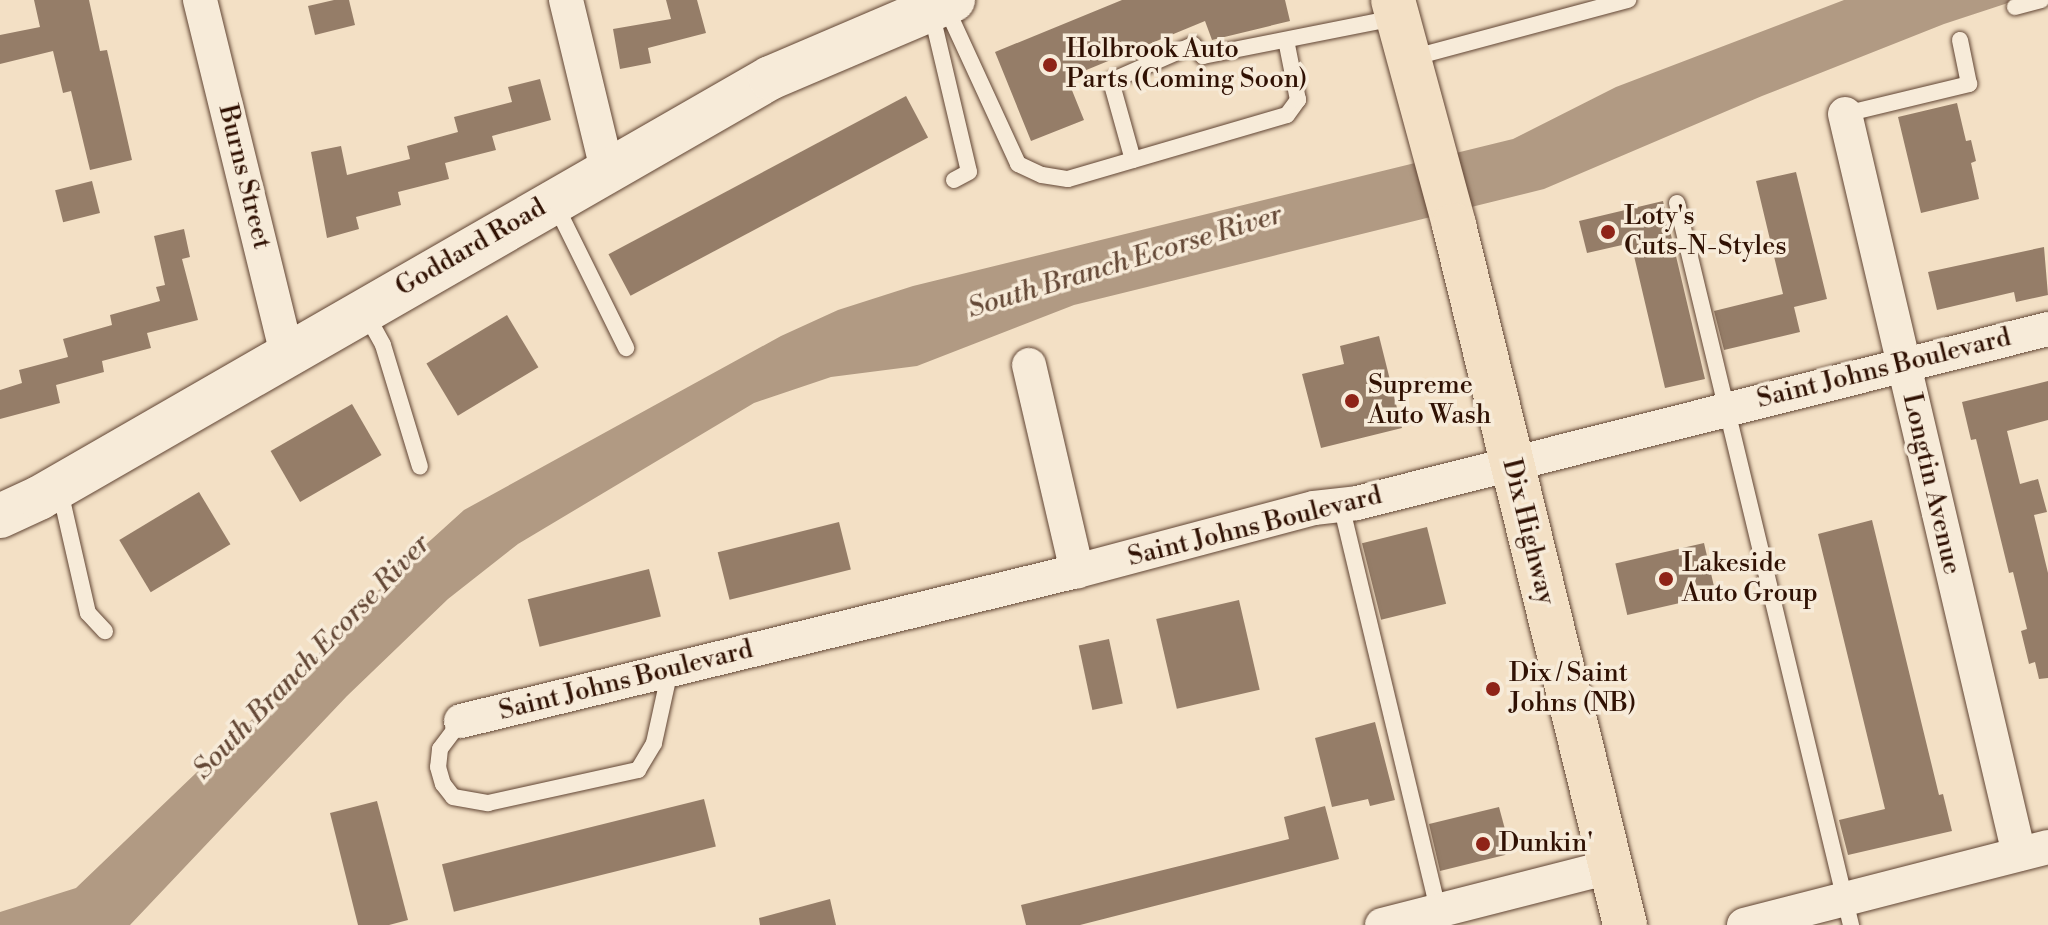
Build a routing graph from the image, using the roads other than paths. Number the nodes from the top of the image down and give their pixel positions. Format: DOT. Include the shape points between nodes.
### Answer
graph roads {
  1 [pos="200,0"];
  2 [pos="566,0"];
  3 [pos="1628,0"];
  4 [pos="2041,0"];
  5 [pos="943,3"];
  6 [pos="2015,7"];
  7 [pos="1395,9"];
  8 [pos="1286,40"];
  9 [pos="1960,40"];
  10 [pos="1409,59"];
  11 [pos="1845,114"];
  12 [pos="1133,160"];
  13 [pos="607,169"];
  14 [pos="954,180"];
  15 [pos="554,200"];
  16 [pos="1677,203"];
  17 [pos="364,310"];
  18 [pos="2048,329"];
  19 [pos="626,348"];
  20 [pos="287,353"];
  21 [pos="1903,364"];
  22 [pos="1029,365"];
  23 [pos="1727,408"];
  24 [pos="1511,462"];
  25 [pos="420,467"];
  26 [pos="58,486"];
  27 [pos="1341,505"];
  28 [pos="0,516"];
  29 [pos="1077,571"];
  30 [pos="105,631"];
  31 [pos="670,670"];
  32 [pos="461,721"];
  33 [pos="2034,851"];
  34 [pos="1610,867"];
  35 [pos="1848,912"];
  36 [pos="1441,918"];
  37 [pos="1382,925"];
  38 [pos="1625,925"];
  39 [pos="1744,925"];
  1 -- 20 [label="street, Burns Street"];
  2 -- 13 [label="street"];
  3 -- 10 [label="lane"];
  4 -- 6 [label="lane"];
  5 -- 12 [label="lane" via="1018,164 1068,179"];
  5 -- 13 [label="street, Goddard Road" via="770,78"];
  5 -- 14 [label="lane" via="969,172"];
  7 -- 8 [label="lane"];
  7 -- 10 [label="main road, Dix Highway"];
  8 -- 12 [label="lane" via="1298,100 1287,115"];
  8 -- 12 [label="lane" via="1203,56 1193,45 1111,81"];
  9 -- 11 [label="lane" via="1969,84"];
  10 -- 24 [label="main road, Dix Highway"];
  11 -- 21 [label="street, Longtin Avenue"];
  13 -- 15 [label="street, Goddard Road"];
  15 -- 17 [label="street, Goddard Road"];
  15 -- 19 [label="lane"];
  16 -- 23 [label="lane"];
  17 -- 20 [label="street, Goddard Road"];
  17 -- 25 [label="lane" via="383,345"];
  18 -- 21 [label="street, Saint Johns Boulevard"];
  20 -- 26 [label="street, Goddard Road"];
  21 -- 23 [label="street, Saint Johns Boulevard"];
  21 -- 33 [label="street, Longtin Avenue"];
  22 -- 29 [label="street"];
  23 -- 24 [label="street, Saint Johns Boulevard"];
  23 -- 35 [label="lane"];
  24 -- 27 [label="street, Saint Johns Boulevard"];
  24 -- 34 [label="main road, Dix Highway"];
  26 -- 28 [label="street, Goddard Road"];
  26 -- 30 [label="lane" via="88,613"];
  27 -- 29 [label="street, Saint Johns Boulevard"];
  27 -- 36 [label="lane"];
  29 -- 31 [label="street, Saint Johns Boulevard"];
  31 -- 32 [label="street, Saint Johns Boulevard"];
  31 -- 32 [label="lane" via="654,743 638,770 488,803 453,797 438,767 440,749"];
  33 -- 35 [label="street"];
  34 -- 36 [label="street"];
  34 -- 38 [label="main road, Dix Highway"];
  35 -- 39 [label="street"];
  36 -- 37 [label="street"];
}
